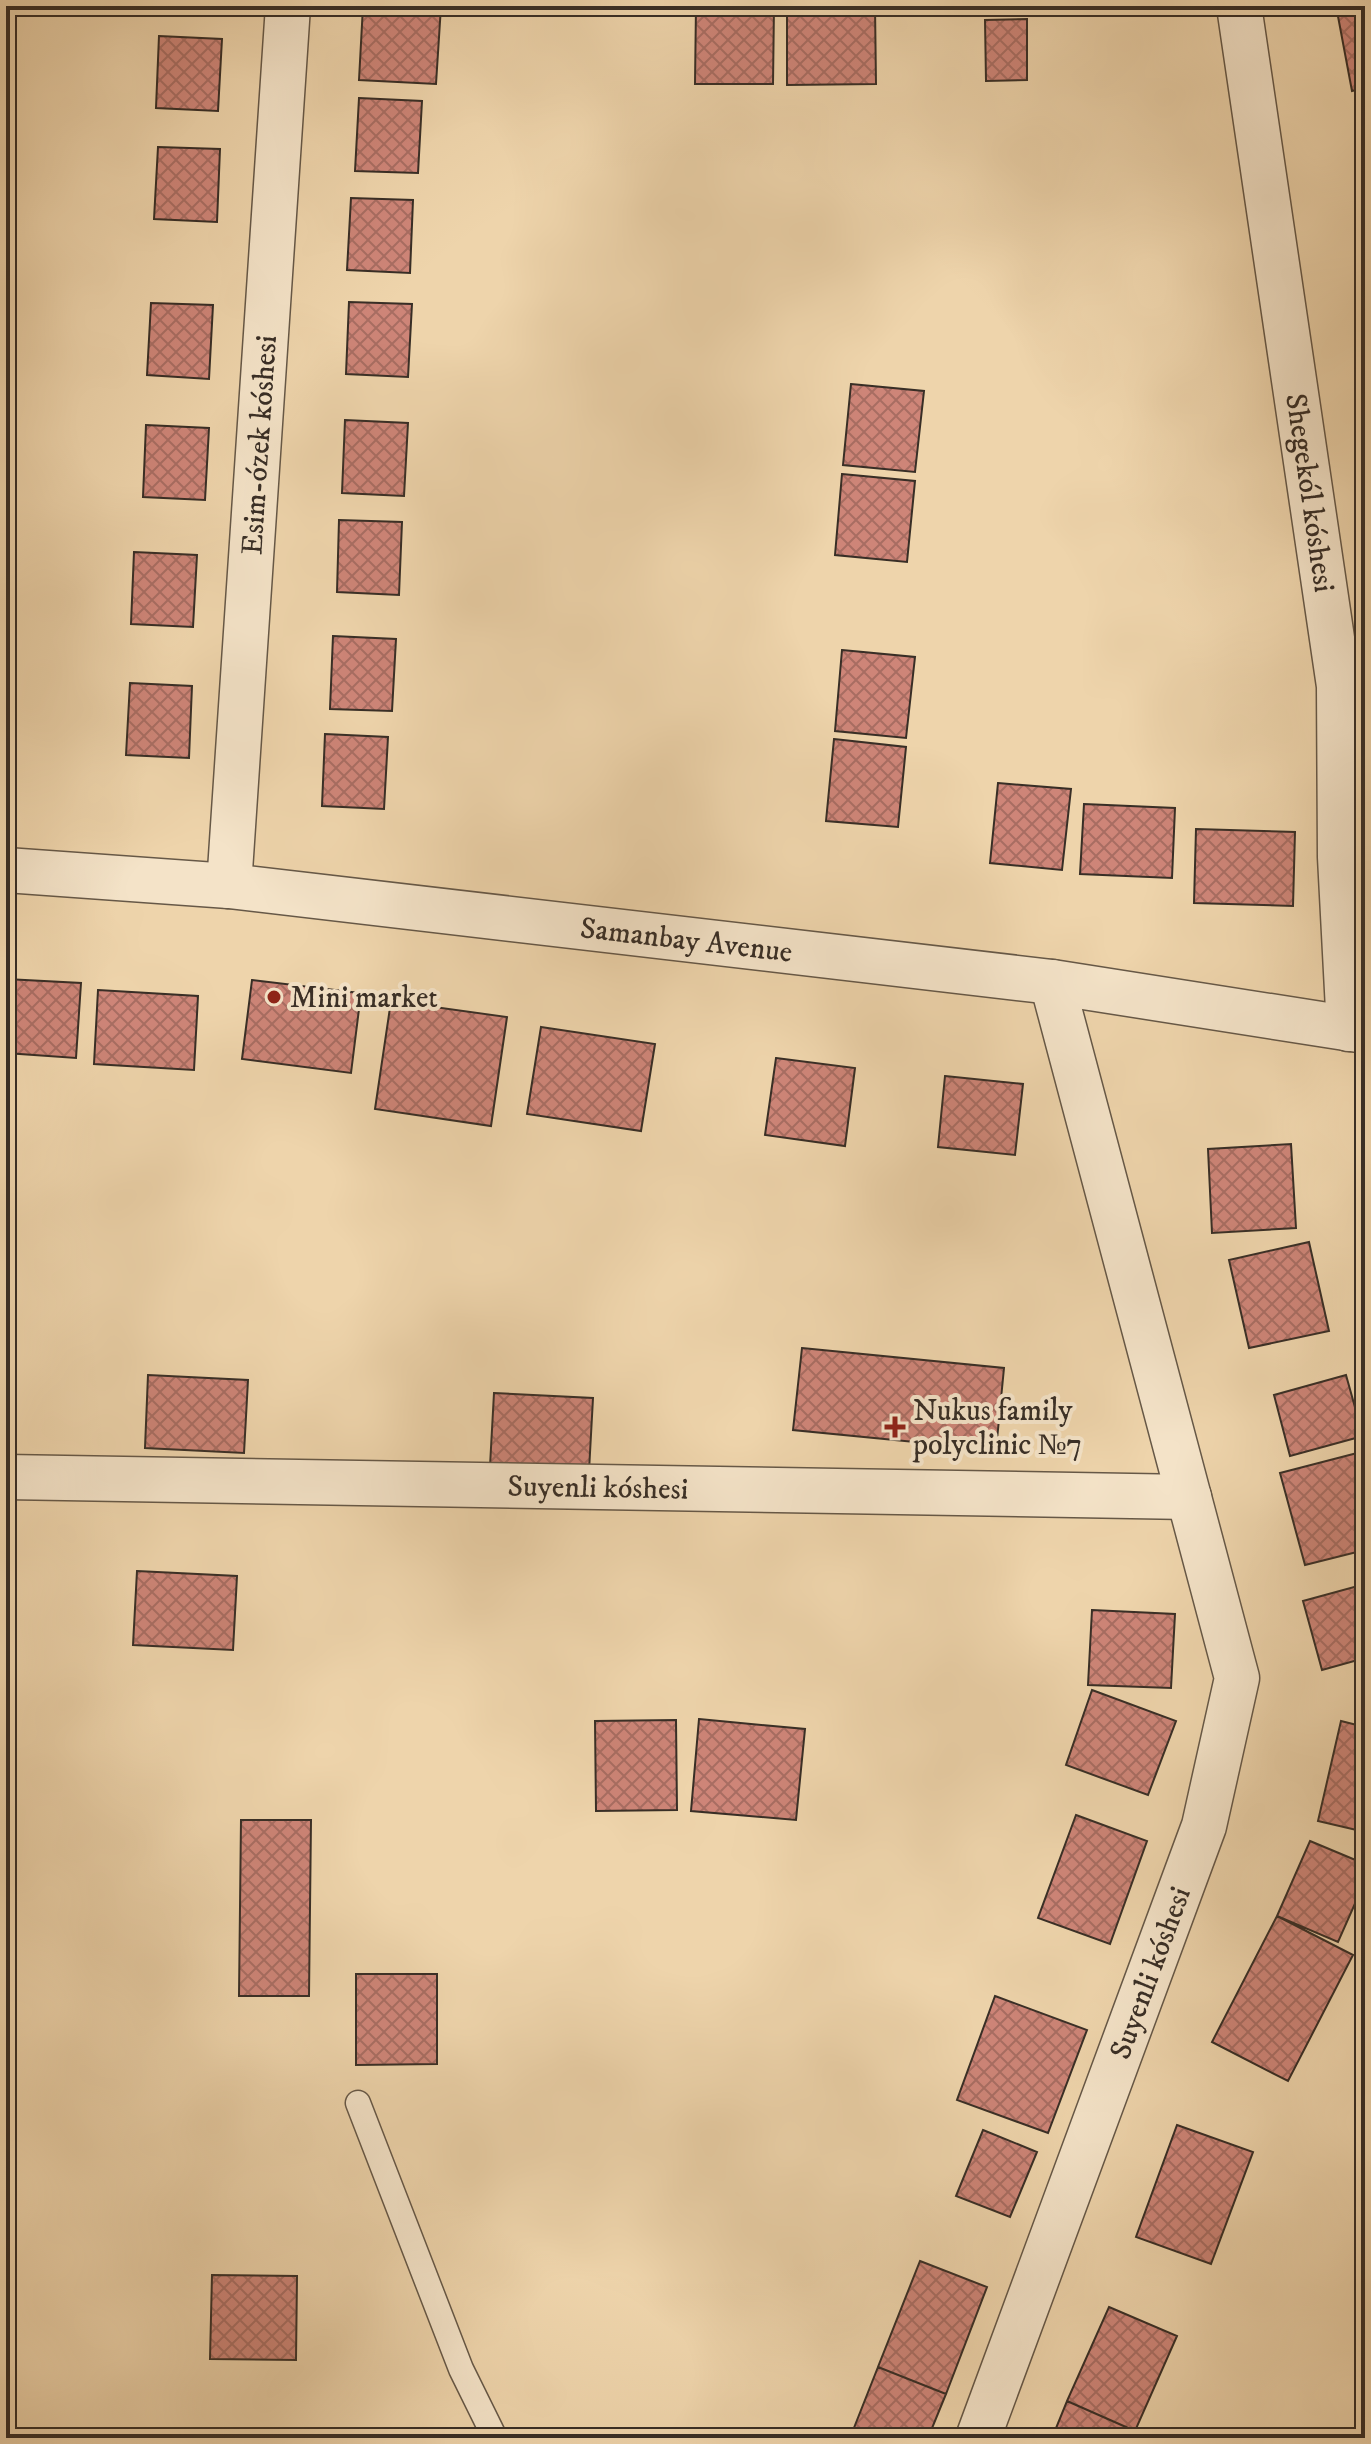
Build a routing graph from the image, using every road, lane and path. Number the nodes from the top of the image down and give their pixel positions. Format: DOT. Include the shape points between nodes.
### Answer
graph roads {
  1 [pos="288,6"];
  2 [pos="1239,6"];
  3 [pos="6,870"];
  4 [pos="229,886"];
  5 [pos="1052,982"];
  6 [pos="1357,1030"];
  7 [pos="6,1477"];
  8 [pos="1189,1497"];
  9 [pos="358,2103"];
  10 [pos="495,2438"];
  11 [pos="978,2438"];
  1 -- 4 [label="street, Esim-ózek kóshesi"];
  2 -- 6 [label="street, Shegekól kóshesi" via="1339,686 1340,857"];
  3 -- 4 [label="street, Samanbay Avenue"];
  4 -- 5 [label="street, Samanbay Avenue"];
  5 -- 6 [label="street, Samanbay Avenue"];
  5 -- 8 [label="street, Suyenli kóshesi"];
  7 -- 8 [label="street, Suyenli kóshesi"];
  8 -- 11 [label="street, Suyenli kóshesi" via="1237,1678 1204,1826"];
  9 -- 10 [label="lane" via="461,2369"];
}
